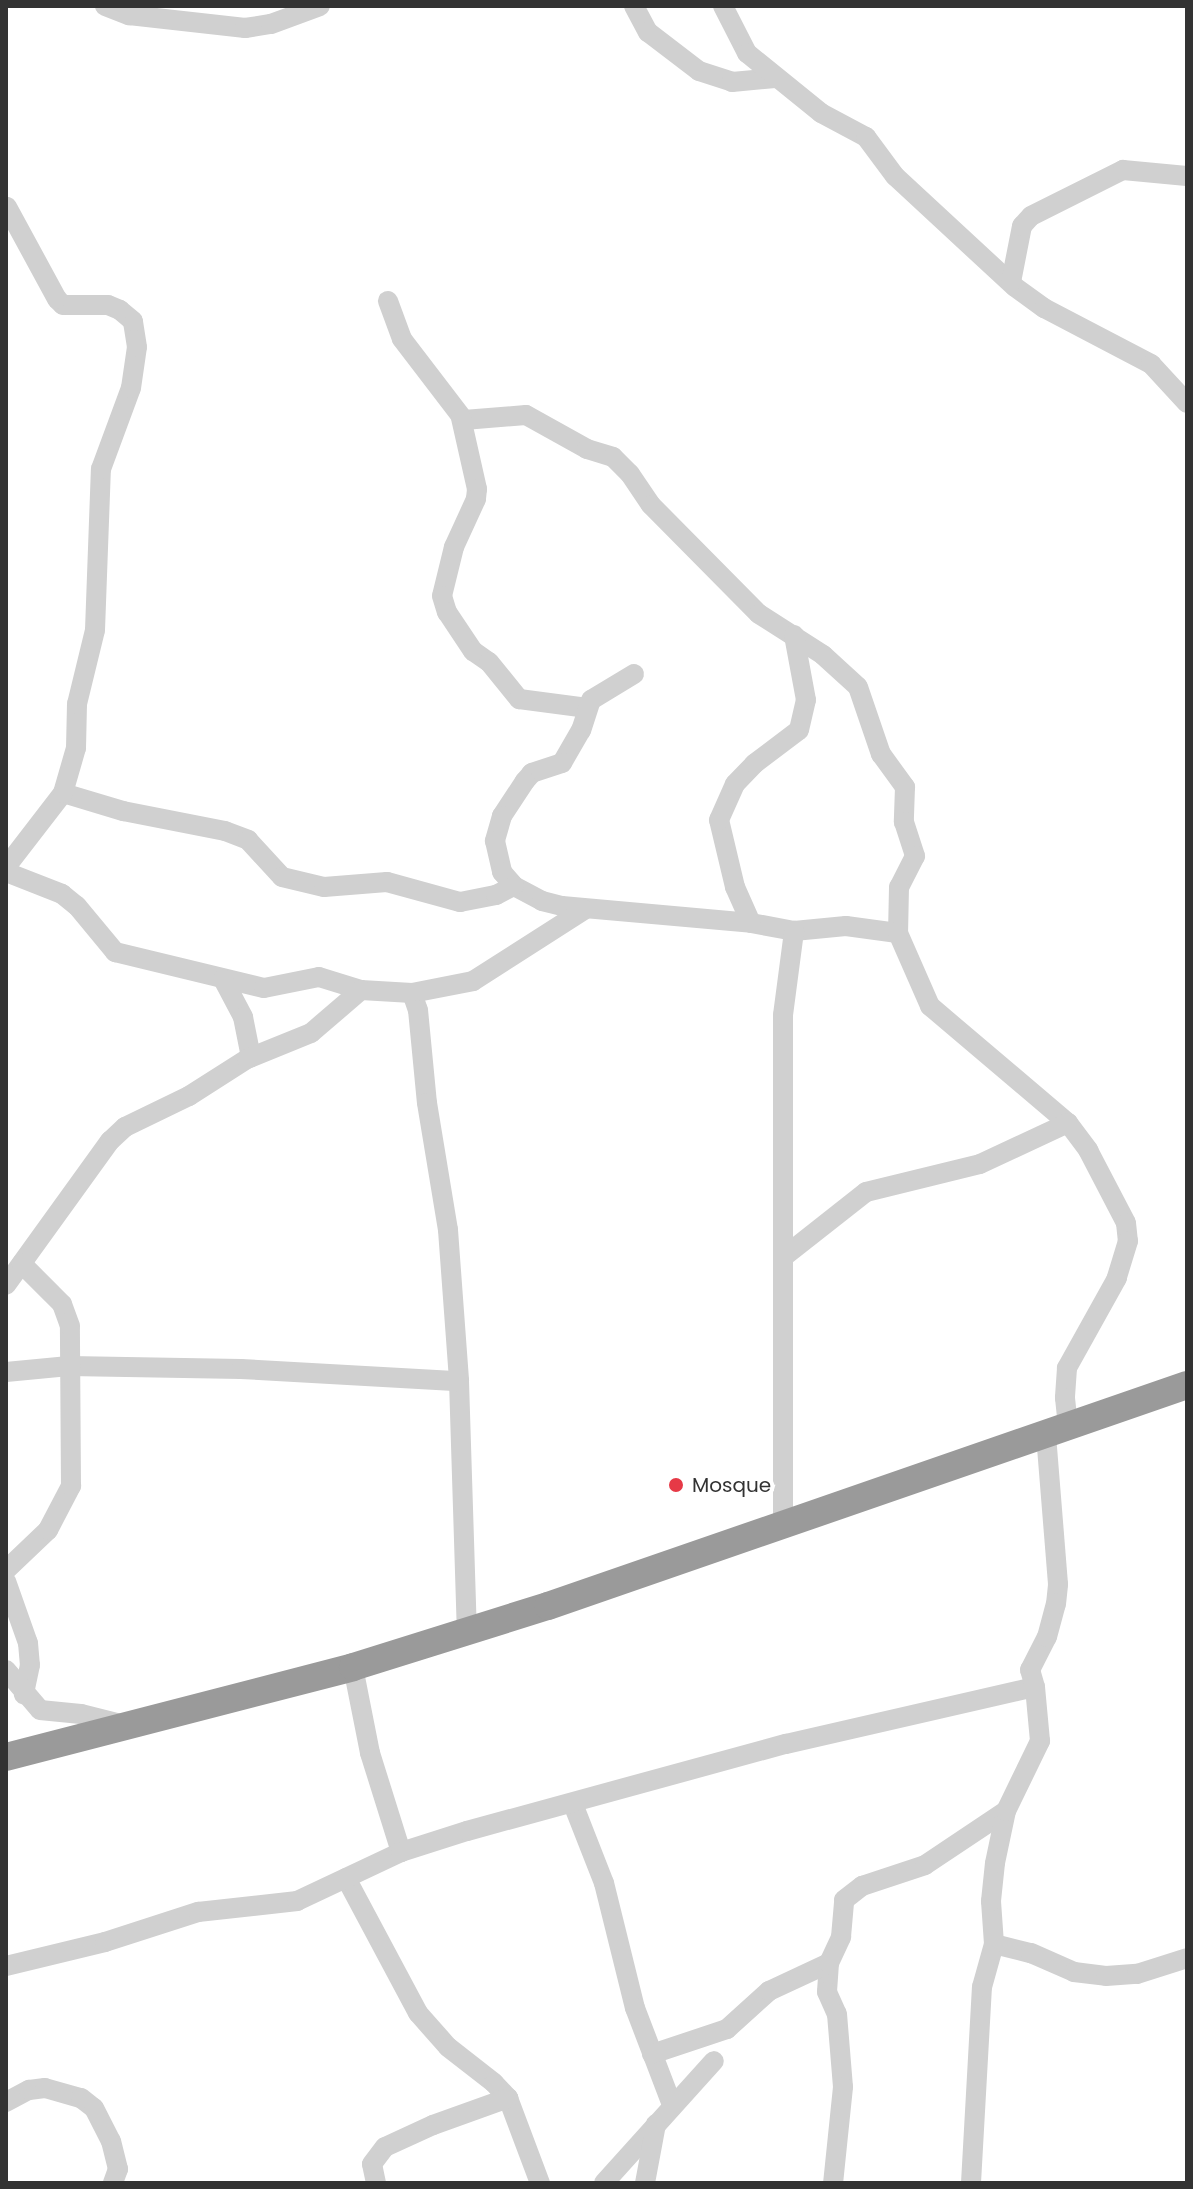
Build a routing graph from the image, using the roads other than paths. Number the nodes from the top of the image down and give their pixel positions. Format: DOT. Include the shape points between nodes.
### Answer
graph roads {
  1 [pos="105,6"];
  2 [pos="320,6"];
  3 [pos="634,6"];
  4 [pos="723,6"];
  5 [pos="775,78"];
  6 [pos="1187,176"];
  7 [pos="6,200"];
  8 [pos="6,208"];
  9 [pos="1011,282"];
  10 [pos="388,301"];
  11 [pos="1185,396"];
  12 [pos="461,418"];
  13 [pos="794,635"];
  14 [pos="634,674"];
  15 [pos="587,708"];
  16 [pos="63,793"];
  17 [pos="6,870"];
  18 [pos="514,886"];
  19 [pos="584,910"];
  20 [pos="751,923"];
  21 [pos="794,931"];
  22 [pos="898,933"];
  23 [pos="223,979"];
  24 [pos="361,990"];
  25 [pos="412,993"];
  26 [pos="251,1057"];
  27 [pos="1068,1123"];
  28 [pos="786,1255"];
  29 [pos="22,1264"];
  30 [pos="6,1285"];
  31 [pos="69,1366"];
  32 [pos="6,1372"];
  33 [pos="459,1381"];
  34 [pos="1187,1385"];
  35 [pos="1057,1430"];
  36 [pos="783,1524"];
  37 [pos="6,1570"];
  38 [pos="6,1581"];
  39 [pos="467,1630"];
  40 [pos="353,1667"];
  41 [pos="6,1670"];
  42 [pos="1035,1687"];
  43 [pos="24,1694"];
  44 [pos="129,1726"];
  45 [pos="6,1757"];
  46 [pos="573,1804"];
  47 [pos="1006,1811"];
  48 [pos="401,1852"];
  49 [pos="346,1878"];
  50 [pos="994,1944"];
  51 [pos="1187,1958"];
  52 [pos="829,1963"];
  53 [pos="6,1966"];
  54 [pos="652,2054"];
  55 [pos="714,2061"];
  56 [pos="508,2098"];
  57 [pos="6,2102"];
  58 [pos="672,2105"];
  59 [pos="656,2123"];
  60 [pos="113,2183"];
  61 [pos="376,2183"];
  62 [pos="540,2183"];
  63 [pos="604,2183"];
  64 [pos="645,2183"];
  65 [pos="833,2183"];
  66 [pos="971,2183"];
  1 -- 2 [label="street" via="129,15 245,28"];
  3 -- 5 [label="street" via="648,32 699,71 732,82"];
  4 -- 5 [label="street" via="747,53"];
  5 -- 9 [label="street" via="821,113 866,137 895,176"];
  6 -- 9 [label="street" via="1123,170 1031,216 1022,226"];
  7 -- 8 [label="street"];
  8 -- 16 [label="street" via="57,299 63,305 120,310 133,321 137,347 131,388 101,469 95,630 77,704 76,748"];
  9 -- 11 [label="street" via="1044,308 1151,364"];
  10 -- 12 [label="street" via="402,339"];
  12 -- 13 [label="street" via="526,415 587,449 613,457 651,505 759,614"];
  12 -- 15 [label="street" via="477,489 442,596 447,612 473,651 519,699"];
  13 -- 20 [label="street" via="806,700 799,730 735,784 719,820 735,887"];
  13 -- 22 [label="street" via="858,687 881,754 905,787 904,822 915,856 899,887"];
  14 -- 15 [label="street" via="600,693"];
  15 -- 18 [label="street" via="569,753 559,765 532,773 502,816 495,854"];
  16 -- 17 [label="street"];
  16 -- 18 [label="street" via="225,831 248,840 282,877 324,887 387,882 460,902"];
  17 -- 23 [label="street" via="62,894 115,952"];
  18 -- 19 [label="street" via="542,901"];
  19 -- 20 [label="street"];
  19 -- 25 [label="street" via="473,981"];
  20 -- 21 [label="street"];
  21 -- 22 [label="street" via="846,926"];
  21 -- 28 [label="street" via="783,1015"];
  22 -- 27 [label="street" via="930,1006"];
  23 -- 24 [label="street" via="264,988 319,977"];
  23 -- 26 [label="street" via="243,1017"];
  24 -- 25 [label="street"];
  24 -- 26 [label="street" via="322,1027"];
  25 -- 33 [label="street" via="448,1230"];
  26 -- 29 [label="street" via="125,1127"];
  27 -- 28 [label="street" via="980,1164 866,1192"];
  27 -- 35 [label="street" via="1118,1205 1128,1241 1117,1278 1067,1368"];
  28 -- 36 [label="street"];
  29 -- 30 [label="street"];
  29 -- 31 [label="street" via="62,1304 70,1326"];
  31 -- 32 [label="street"];
  31 -- 33 [label="street"];
  31 -- 37 [label="street" via="71,1486 48,1530"];
  33 -- 39 [label="street"];
  34 -- 35 [label="highway"];
  35 -- 36 [label="highway"];
  35 -- 42 [label="street" via="1058,1584 1054,1619 1030,1670"];
  36 -- 39 [label="highway"];
  38 -- 43 [label="street" via="28,1643"];
  39 -- 40 [label="highway"];
  40 -- 44 [label="highway"];
  40 -- 48 [label="street" via="370,1753"];
  41 -- 43 [label="street"];
  42 -- 46 [label="street" via="786,1744"];
  42 -- 47 [label="street" via="1040,1741"];
  43 -- 44 [label="street" via="40,1710"];
  44 -- 45 [label="highway"];
  46 -- 48 [label="street"];
  46 -- 54 [label="street" via="604,1883"];
  47 -- 50 [label="street" via="991,1901"];
  47 -- 52 [label="street" via="925,1865 862,1886 844,1900 841,1937"];
  48 -- 49 [label="street"];
  49 -- 53 [label="street" via="297,1901 198,1912"];
  49 -- 56 [label="street" via="418,2013 448,2047"];
  50 -- 51 [label="street" via="1074,1972 1106,1976 1137,1974"];
  50 -- 66 [label="street" via="982,1987"];
  52 -- 54 [label="street" via="769,1991 727,2029"];
  52 -- 65 [label="street" via="827,1992 837,2014 843,2087"];
  54 -- 58 [label="street"];
  55 -- 58 [label="street"];
  56 -- 61 [label="street" via="385,2147 372,2164"];
  56 -- 62 [label="street"];
  57 -- 60 [label="street" via="45,2088 81,2098 94,2108 111,2141 118,2169"];
  58 -- 59 [label="street"];
  59 -- 63 [label="street"];
  59 -- 64 [label="street"];
}
